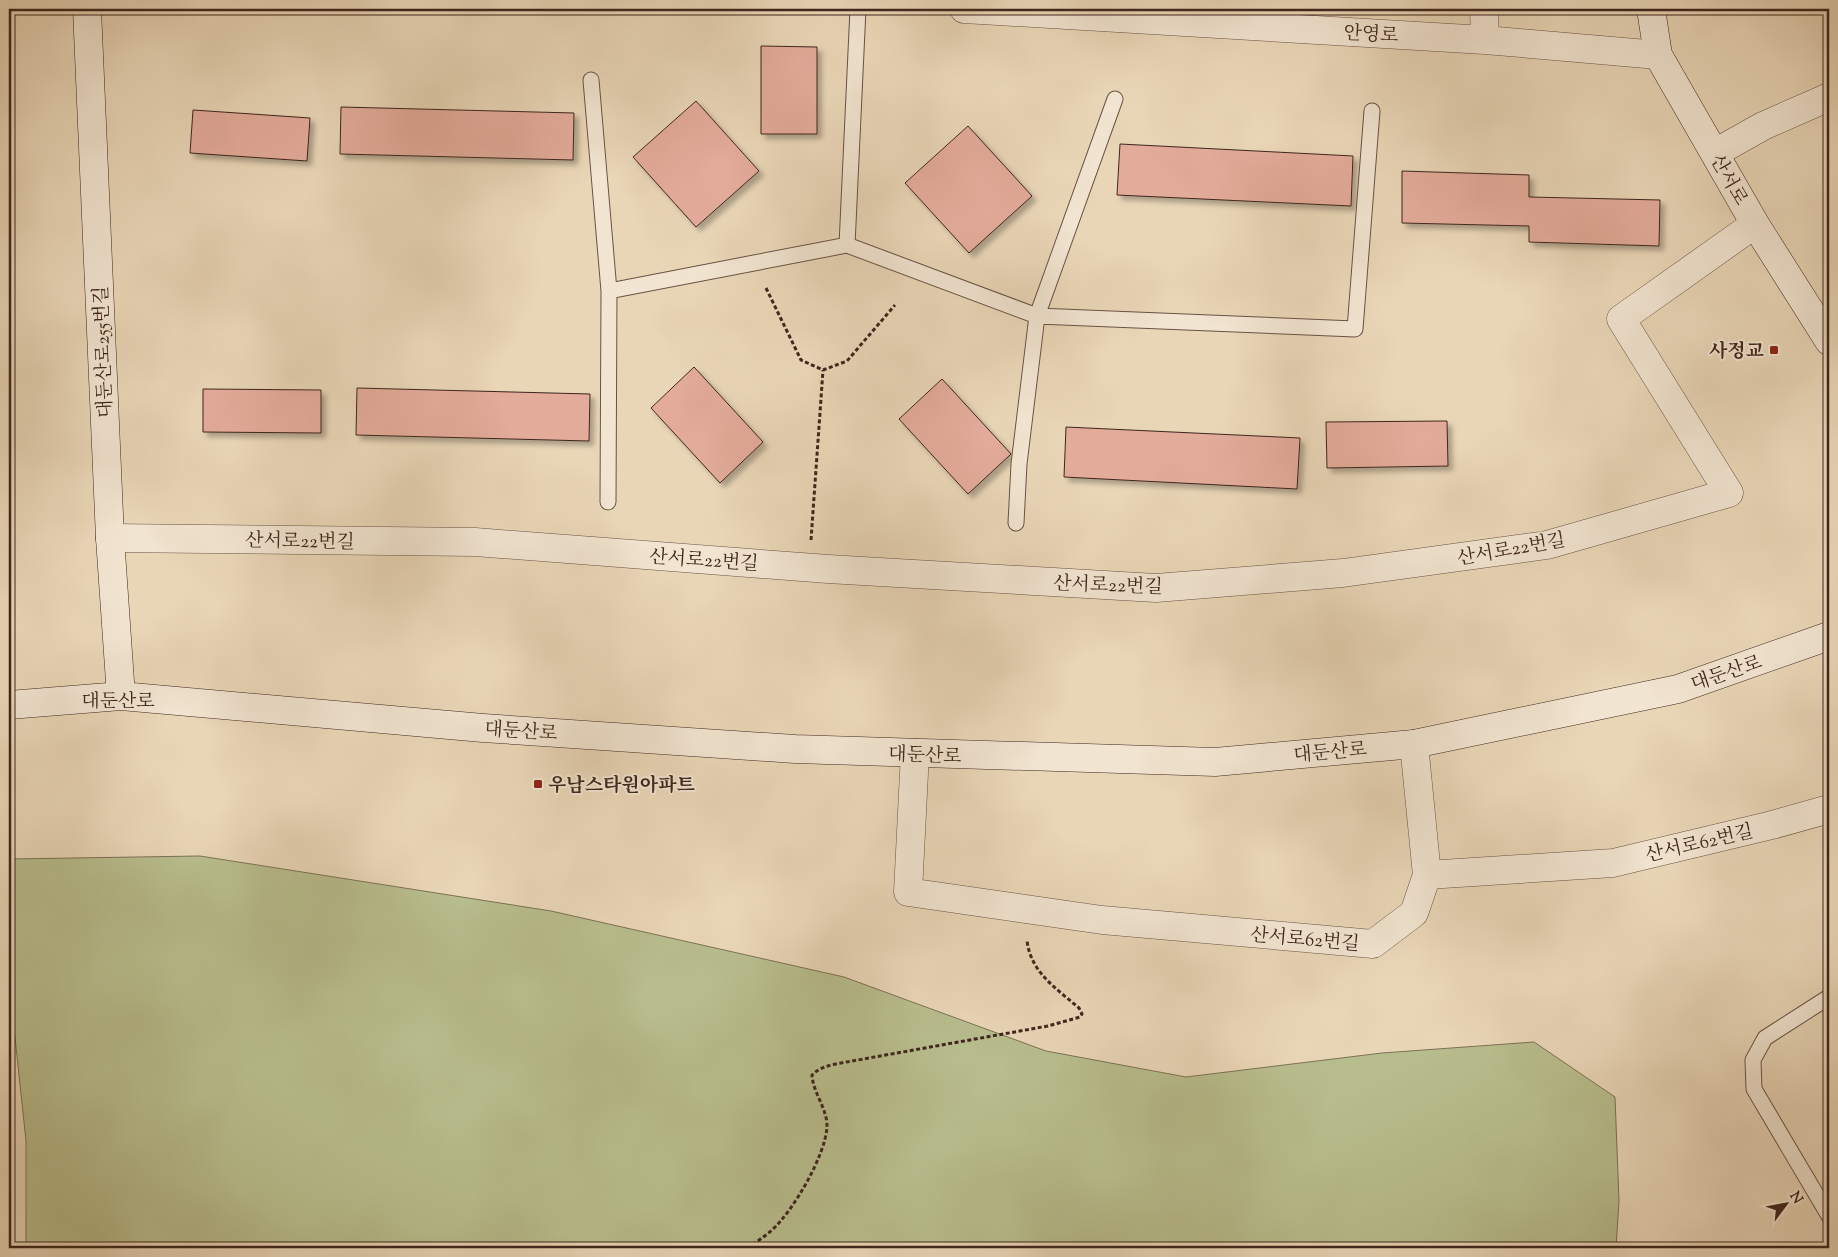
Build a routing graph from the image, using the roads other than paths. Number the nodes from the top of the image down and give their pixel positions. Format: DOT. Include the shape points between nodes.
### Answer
graph roads {
  1 [pos="87,9"];
  2 [pos="858,9"];
  3 [pos="964,9"];
  4 [pos="1484,9"];
  5 [pos="1651,9"];
  6 [pos="1485,40"];
  7 [pos="1658,55"];
  8 [pos="591,80"];
  9 [pos="1829,97"];
  10 [pos="1115,99"];
  11 [pos="1372,111"];
  12 [pos="1715,153"];
  13 [pos="1755,224"];
  14 [pos="847,245"];
  15 [pos="609,291"];
  16 [pos="1038,316"];
  17 [pos="1829,341"];
  18 [pos="608,502"];
  19 [pos="1016,523"];
  20 [pos="110,538"];
  21 [pos="1829,636"];
  22 [pos="121,696"];
  23 [pos="9,705"];
  24 [pos="1414,744"];
  25 [pos="915,753"];
  26 [pos="1829,809"];
  27 [pos="1427,875"];
  28 [pos="1829,997"];
  29 [pos="1829,1216"];
  1 -- 20 [label="street, 대둔산로255번길"];
  2 -- 14 [label="lane"];
  3 -- 6 [label="street, 안영로"];
  4 -- 6 [label="street"];
  5 -- 7 [label="street, 산서로"];
  6 -- 7 [label="street, 안영로"];
  7 -- 12 [label="street, 산서로"];
  8 -- 15 [label="lane"];
  9 -- 12 [label="street" via="1763,126"];
  10 -- 16 [label="lane"];
  11 -- 16 [label="lane" via="1355,329"];
  12 -- 13 [label="street, 산서로"];
  13 -- 17 [label="street, 산서로"];
  13 -- 20 [label="street, 산서로22번길" via="1621,319 1729,493 1547,545 1343,573 1156,588 828,569 475,542"];
  14 -- 15 [label="lane"];
  14 -- 16 [label="lane"];
  15 -- 18 [label="lane"];
  16 -- 19 [label="lane" via="1019,464"];
  20 -- 22 [label="street, 대둔산로255번길"];
  21 -- 24 [label="street, 대둔산로" via="1678,689"];
  22 -- 23 [label="street, 대둔산로"];
  22 -- 25 [label="street, 대둔산로" via="483,728 795,749"];
  24 -- 25 [label="street, 대둔산로" via="1215,762"];
  24 -- 27 [label="street"];
  25 -- 27 [label="street, 산서로62번길" via="908,892 1102,920 1373,944 1414,913"];
  26 -- 27 [label="street, 산서로62번길" via="1613,862"];
  28 -- 29 [label="lane" via="1765,1038 1753,1060 1754,1090"];
}
